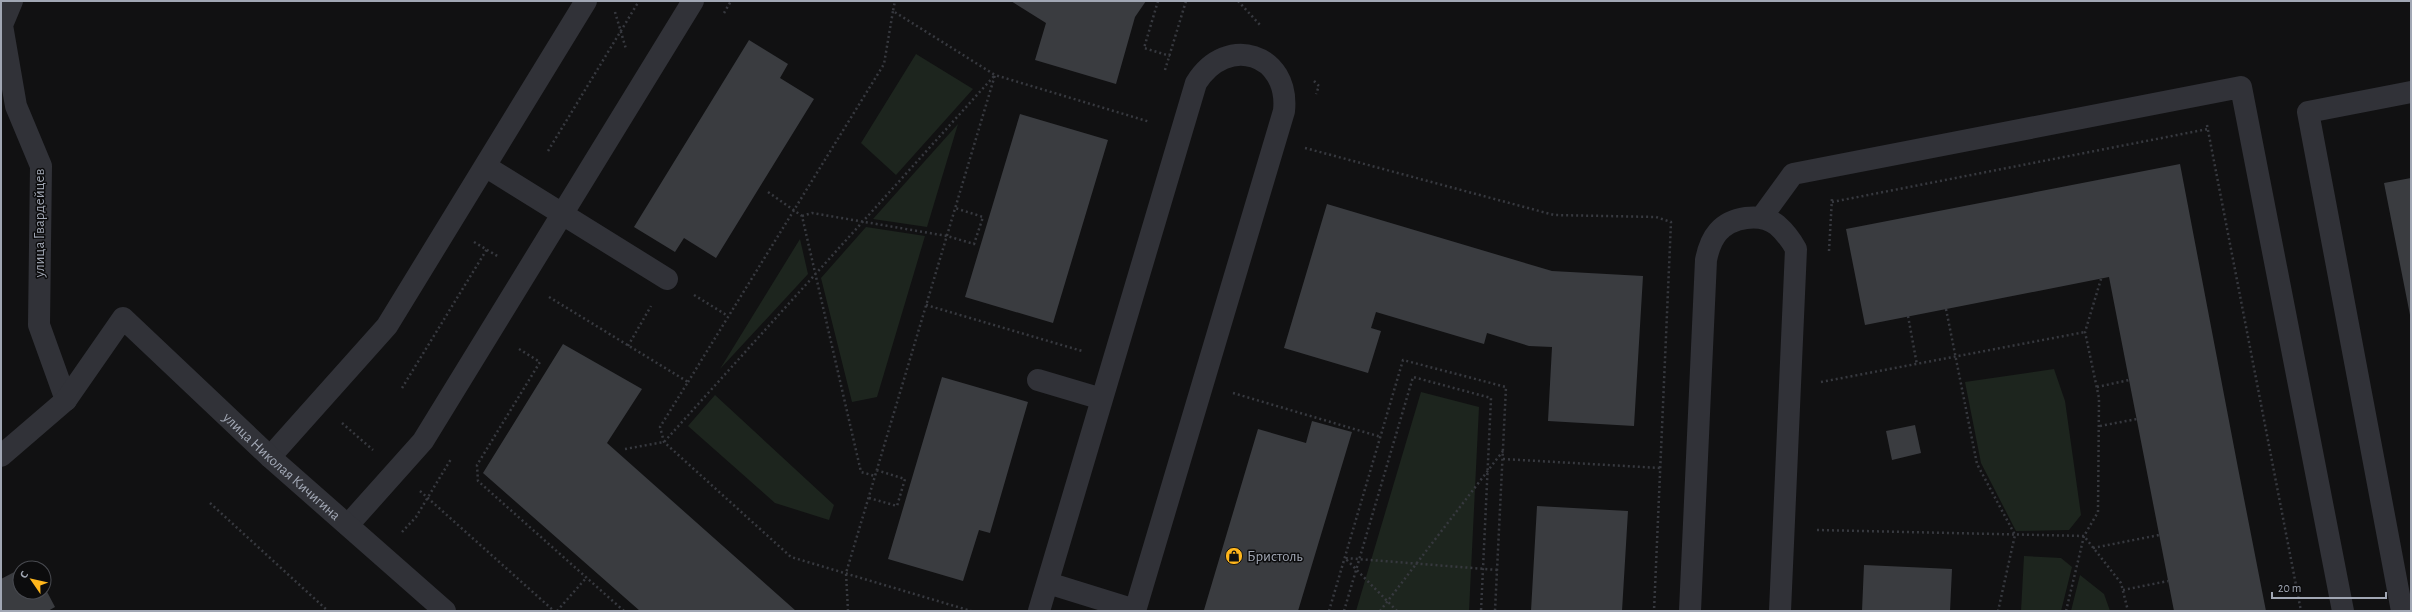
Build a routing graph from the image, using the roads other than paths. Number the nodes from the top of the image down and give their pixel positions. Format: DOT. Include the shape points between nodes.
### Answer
graph roads {
  1 [pos="12,1"];
  2 [pos="586,1"];
  3 [pos="693,1"];
  4 [pos="2411,92"];
  5 [pos="485,166"];
  6 [pos="563,213"];
  7 [pos="1761,218"];
  8 [pos="667,279"];
  9 [pos="1038,380"];
  10 [pos="1102,399"];
  11 [pos="66,400"];
  12 [pos="1,456"];
  13 [pos="270,457"];
  14 [pos="348,525"];
  15 [pos="1048,582"];
  16 [pos="1135,610"];
  17 [pos="445,611"];
  18 [pos="1039,611"];
  19 [pos="1690,611"];
  20 [pos="1780,611"];
  21 [pos="2343,611"];
  22 [pos="2402,611"];
  1 -- 11 [label="street, улица Гвардейцев" via="2,25 16,106 41,166 38,325"];
  2 -- 5 [label="street"];
  3 -- 6 [label="street"];
  4 -- 22 [label="street" via="2308,112"];
  5 -- 6 [label="street"];
  5 -- 13 [label="street" via="386,326"];
  6 -- 8 [label="street"];
  6 -- 14 [label="street" via="423,441"];
  7 -- 19 [label="street" via="1731,222 1718,232 1710,244 1706,260"];
  7 -- 20 [label="street" via="1776,224 1796,249"];
  7 -- 21 [label="street" via="1794,174 2241,87"];
  9 -- 10 [label="street"];
  10 -- 15 [label="street"];
  10 -- 16 [label="street" via="1196,83 1204,69 1225,56 1238,54 1258,59 1270,67 1281,80 1285,100 1284,111"];
  11 -- 12 [label="street"];
  11 -- 13 [label="street, улица Николая Кичигина" via="123,318"];
  13 -- 14 [label="street, улица Николая Кичигина"];
  14 -- 17 [label="street, улица Николая Кичигина"];
  15 -- 16 [label="street"];
  15 -- 18 [label="street"];
}
